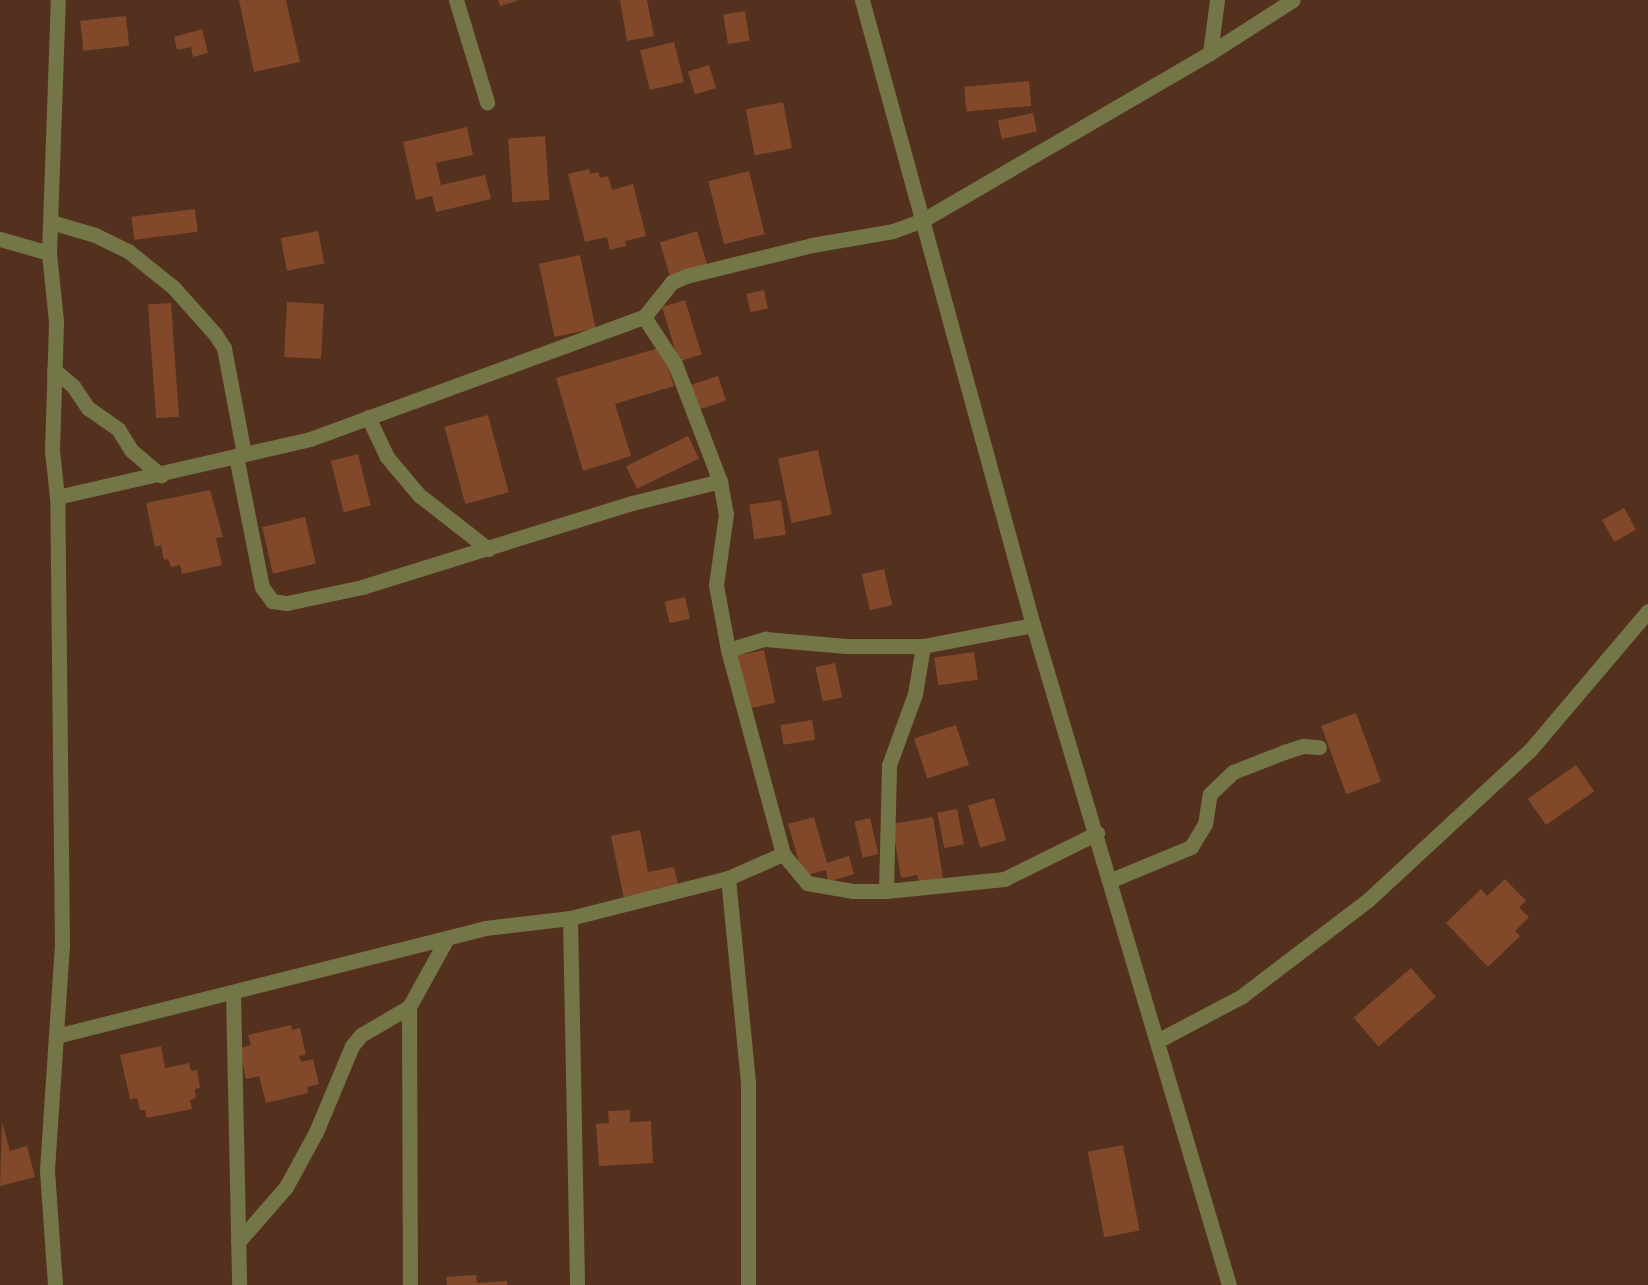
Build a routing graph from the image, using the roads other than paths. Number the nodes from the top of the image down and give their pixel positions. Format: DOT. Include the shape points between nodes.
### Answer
graph roads {
  1 [pos="58,0"];
  2 [pos="456,0"];
  3 [pos="862,0"];
  4 [pos="1216,0"];
  5 [pos="1293,0"];
  6 [pos="1210,53"];
  7 [pos="487,102"];
  8 [pos="923,220"];
  9 [pos="51,222"];
  10 [pos="0,239"];
  11 [pos="49,253"];
  12 [pos="644,317"];
  13 [pos="54,370"];
  14 [pos="368,417"];
  15 [pos="240,455"];
  16 [pos="161,475"];
  17 [pos="720,482"];
  18 [pos="57,497"];
  19 [pos="488,549"];
  20 [pos="1648,611"];
  21 [pos="1033,625"];
  22 [pos="923,646"];
  23 [pos="728,650"];
  24 [pos="1319,747"];
  25 [pos="1097,833"];
  26 [pos="783,854"];
  27 [pos="728,878"];
  28 [pos="1109,881"];
  29 [pos="886,891"];
  30 [pos="570,918"];
  31 [pos="446,940"];
  32 [pos="232,993"];
  33 [pos="409,1007"];
  34 [pos="56,1036"];
  35 [pos="1159,1040"];
  36 [pos="238,1242"];
  37 [pos="55,1285"];
  38 [pos="239,1285"];
  39 [pos="410,1285"];
  40 [pos="576,1285"];
  41 [pos="748,1285"];
  42 [pos="1229,1285"];
  1 -- 9 [label="street"];
  2 -- 7 [label="street"];
  3 -- 8 [label="street"];
  4 -- 6 [label="street"];
  5 -- 6 [label="street"];
  6 -- 8 [label="street"];
  8 -- 12 [label="street" via="865,238 812,245 686,276 672,282"];
  8 -- 21 [label="street"];
  9 -- 11 [label="street"];
  9 -- 15 [label="street" via="95,235 128,251 173,287 215,334 224,348"];
  10 -- 11 [label="street"];
  11 -- 13 [label="street" via="56,321"];
  12 -- 14 [label="street"];
  12 -- 17 [label="street" via="675,364"];
  13 -- 16 [label="street" via="73,386 88,408 118,429 132,451"];
  13 -- 18 [label="street" via="52,450"];
  14 -- 15 [label="street" via="310,439"];
  14 -- 19 [label="street" via="387,457 419,495"];
  15 -- 16 [label="street"];
  15 -- 19 [label="street" via="262,587 272,601 287,603 362,587"];
  16 -- 18 [label="street"];
  17 -- 19 [label="street" via="632,503"];
  17 -- 23 [label="street" via="726,514 716,585"];
  18 -- 34 [label="street" via="62,946"];
  20 -- 35 [label="street" via="1531,749 1368,900 1242,996"];
  21 -- 22 [label="street"];
  21 -- 25 [label="street"];
  22 -- 23 [label="street" via="765,639"];
  22 -- 29 [label="street" via="915,694 889,765"];
  23 -- 26 [label="street"];
  24 -- 28 [label="street" via="1303,746 1233,772 1209,794 1205,824 1191,847"];
  25 -- 28 [label="street"];
  25 -- 29 [label="street" via="1004,879"];
  26 -- 27 [label="street"];
  26 -- 29 [label="street" via="807,883 853,891"];
  27 -- 30 [label="street"];
  27 -- 41 [label="street" via="748,1083"];
  28 -- 35 [label="street"];
  30 -- 31 [label="street" via="485,928"];
  30 -- 40 [label="street"];
  31 -- 32 [label="street"];
  31 -- 33 [label="street"];
  32 -- 34 [label="street"];
  32 -- 36 [label="street"];
  33 -- 36 [label="street" via="361,1035 352,1046 316,1132 286,1187"];
  33 -- 39 [label="street"];
  34 -- 37 [label="street" via="47,1170"];
  35 -- 42 [label="street"];
  36 -- 38 [label="street"];
}
